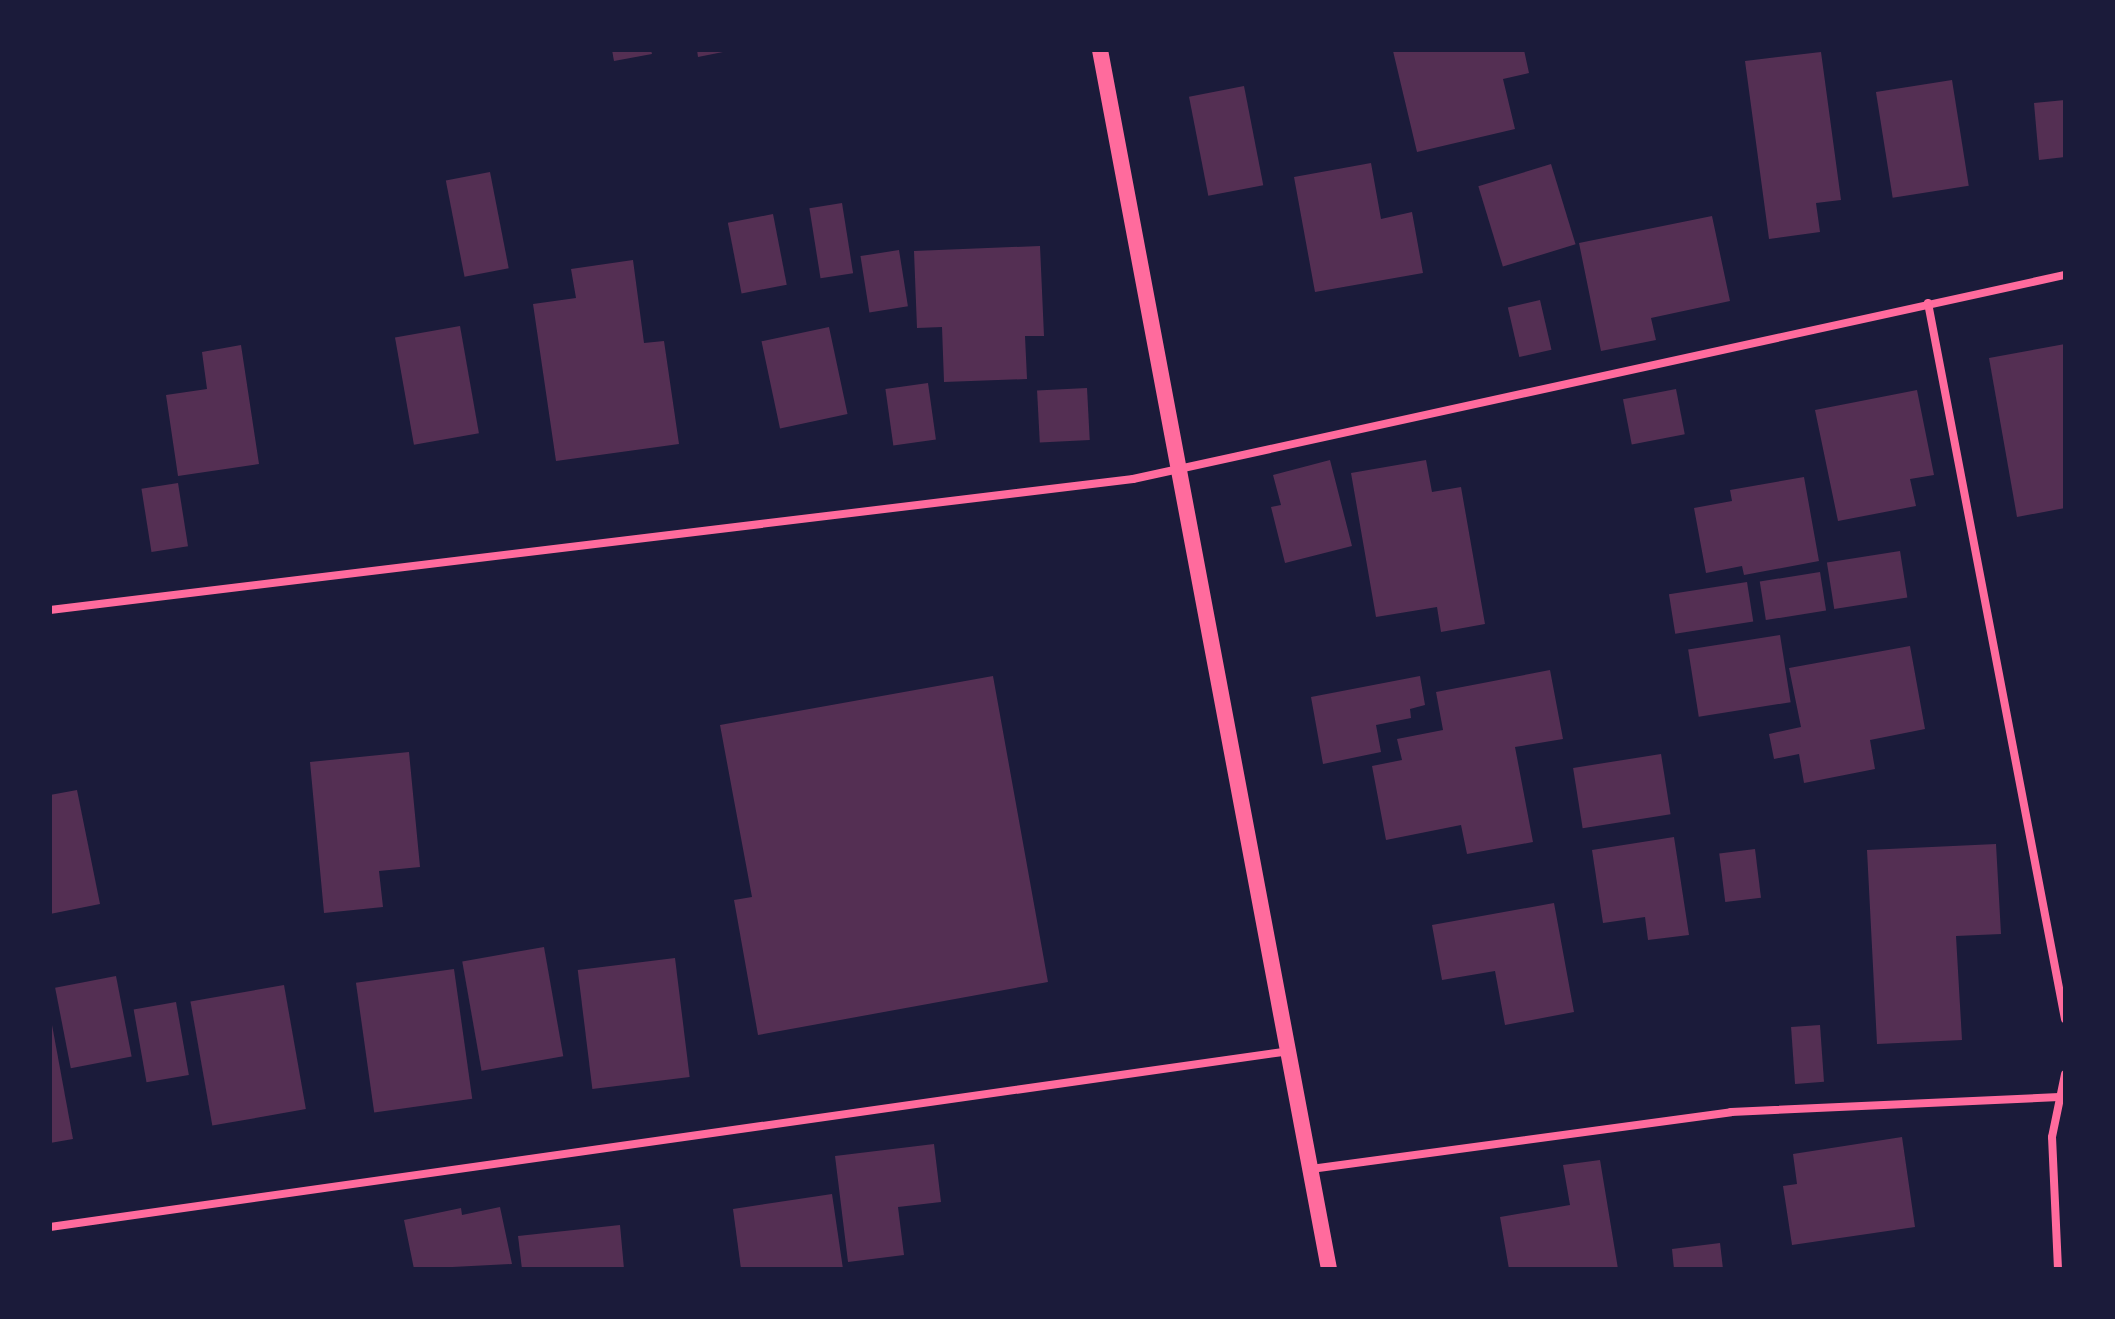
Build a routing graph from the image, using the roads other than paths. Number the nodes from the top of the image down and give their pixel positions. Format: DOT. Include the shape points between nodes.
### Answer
graph roads {
  1 [pos="1100,50"];
  2 [pos="2065,275"];
  3 [pos="1928,303"];
  4 [pos="1181,470"];
  5 [pos="50,610"];
  6 [pos="2065,1019"];
  7 [pos="1289,1050"];
  8 [pos="2065,1074"];
  9 [pos="2064,1098"];
  10 [pos="1311,1169"];
  11 [pos="50,1227"];
  12 [pos="1329,1269"];
  13 [pos="2058,1269"];
  1 -- 4 [label="main road"];
  2 -- 3 [label="street"];
  3 -- 4 [label="street"];
  3 -- 6 [label="street"];
  4 -- 5 [label="street"];
  4 -- 7 [label="main road"];
  7 -- 10 [label="main road"];
  7 -- 11 [label="street"];
  8 -- 9 [label="street"];
  9 -- 10 [label="street" via="1731,1112"];
  9 -- 13 [label="street" via="2052,1137"];
  10 -- 12 [label="main road"];
}
